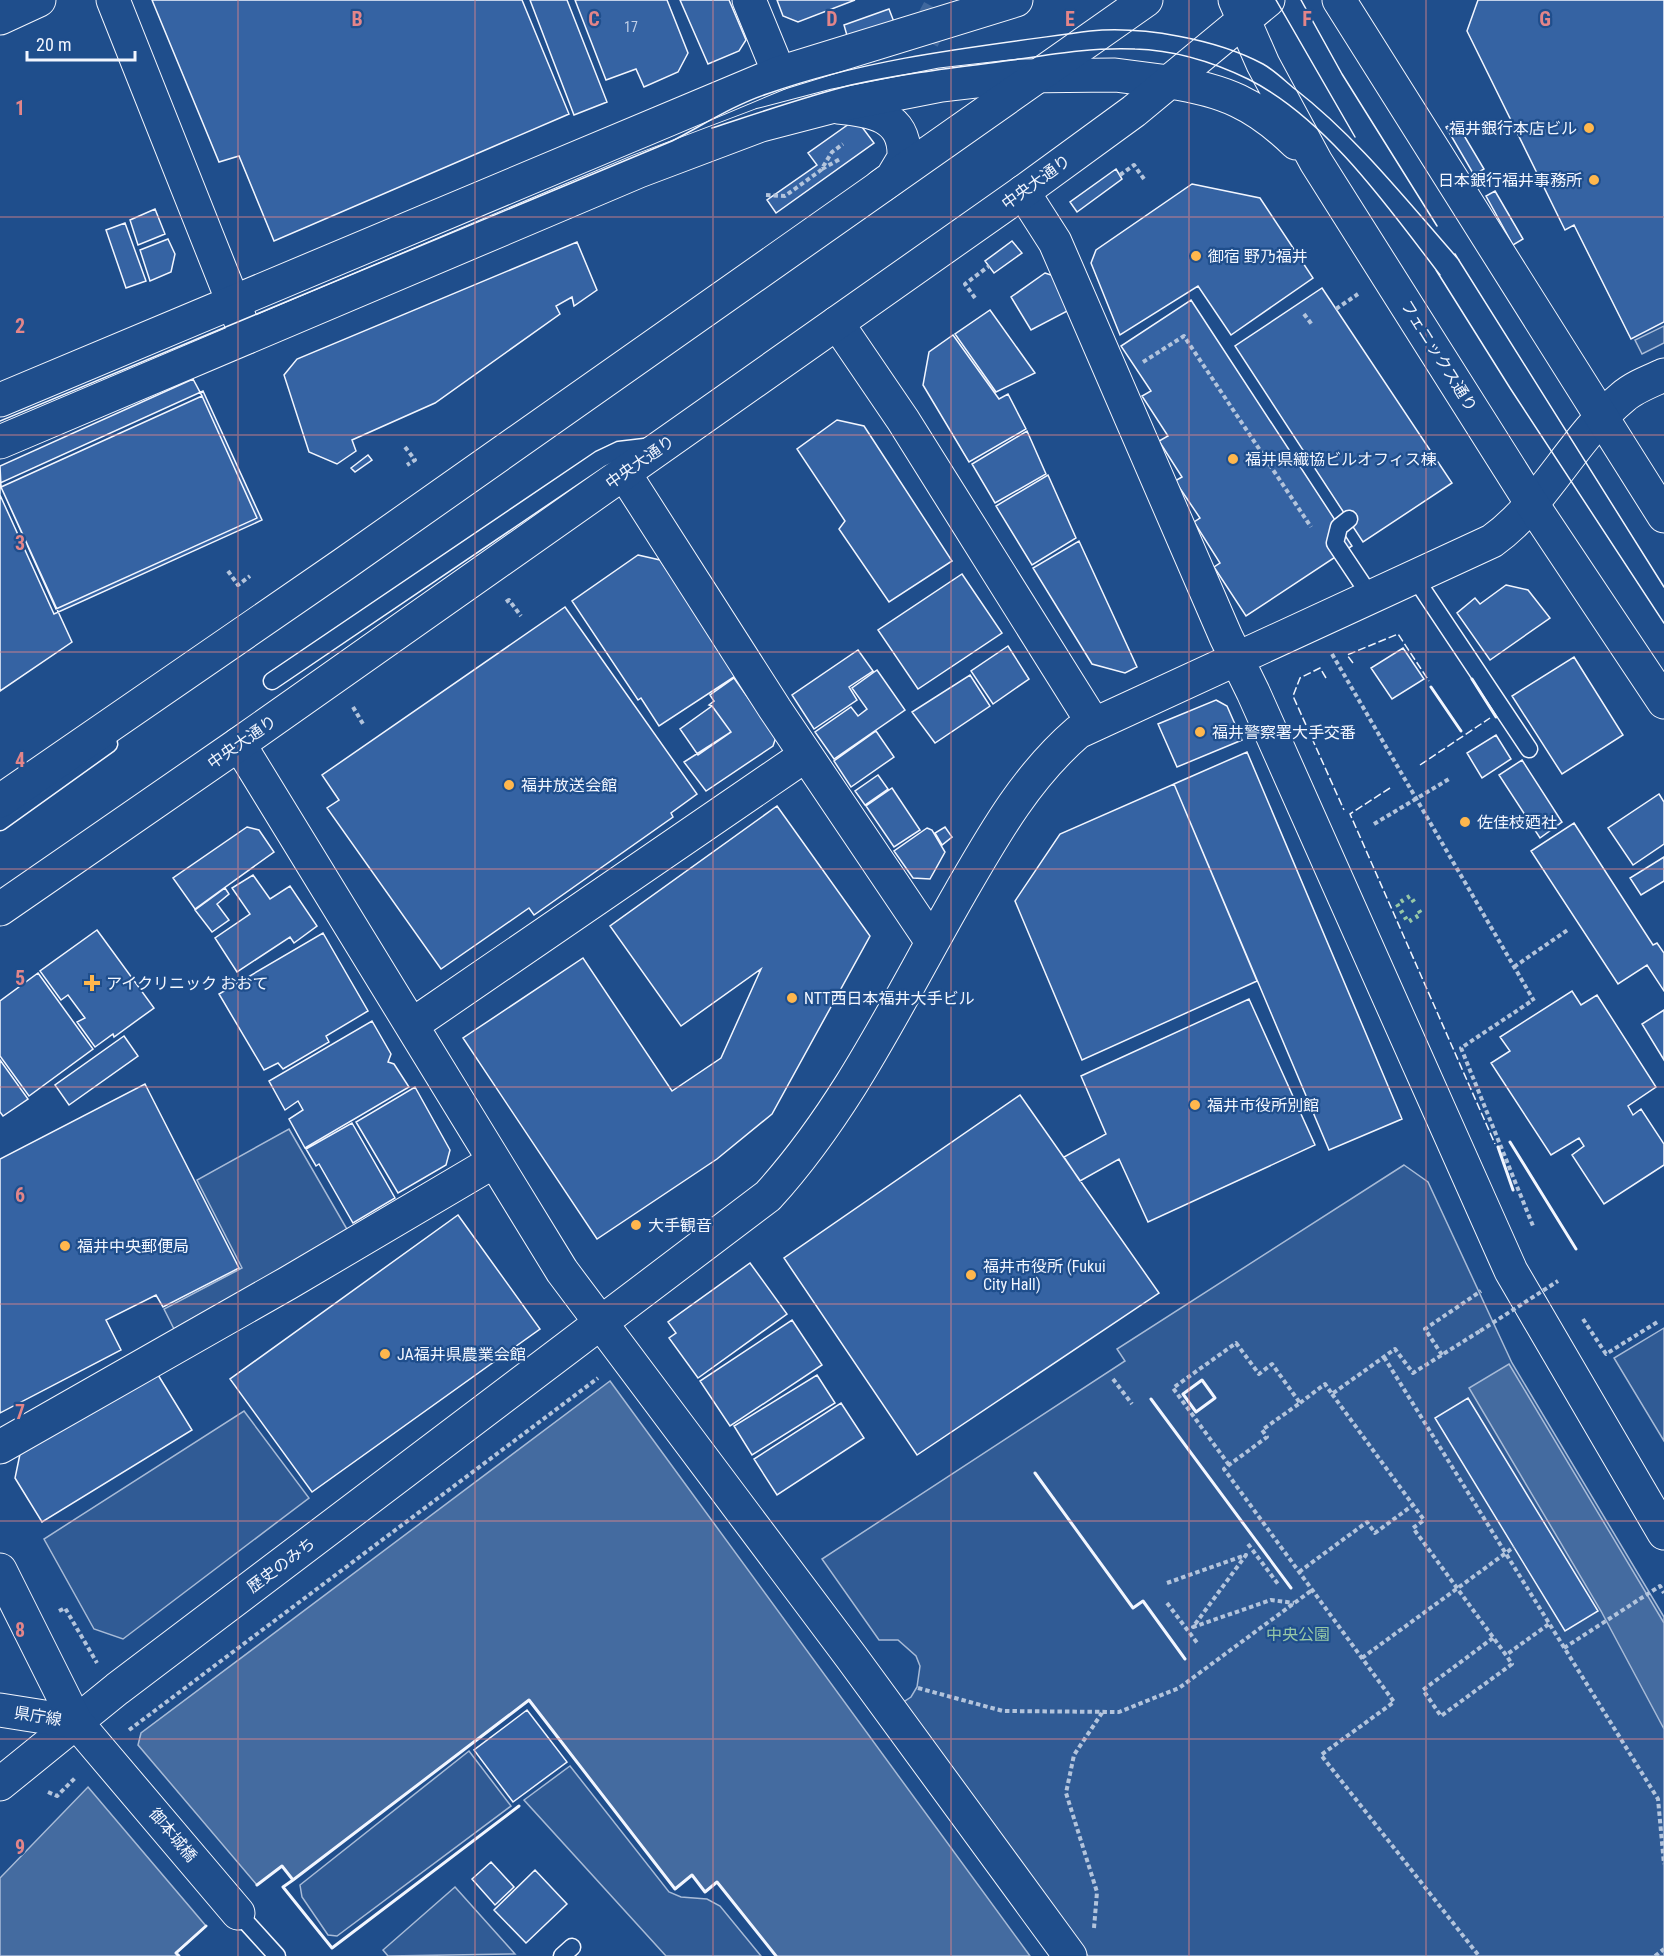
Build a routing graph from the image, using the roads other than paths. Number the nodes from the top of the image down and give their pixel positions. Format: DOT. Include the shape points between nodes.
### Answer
graph roads {
  1 [pos="39,0"];
  2 [pos="113,0"];
  3 [pos="749,0"];
  4 [pos="1014,0"];
  5 [pos="1146,0"];
  6 [pos="1268,0"];
  7 [pos="1339,0"];
  8 [pos="1239,10"];
  9 [pos="0,18"];
  10 [pos="779,73"];
  11 [pos="1038,75"];
  12 [pos="1169,82"];
  13 [pos="834,106"];
  14 [pos="1316,162"];
  15 [pos="879,188"];
  16 [pos="1023,192"];
  17 [pos="234,303"];
  18 [pos="837,323"];
  19 [pos="247,337"];
  20 [pos="1664,375"];
  21 [pos="0,400"];
  22 [pos="1601,419"];
  23 [pos="0,442"];
  24 [pos="662,446"];
  25 [pos="624,473"];
  26 [pos="1532,504"];
  27 [pos="1664,516"];
  28 [pos="1349,519"];
  29 [pos="1415,578"];
  30 [pos="1371,597"];
  31 [pos="220,650"];
  32 [pos="1238,659"];
  33 [pos="272,681"];
  34 [pos="1664,702"];
  35 [pos="1092,723"];
  36 [pos="239,744"];
  37 [pos="1529,749"];
  38 [pos="806,755"];
  39 [pos="0,801"];
  40 [pos="0,822"];
  41 [pos="0,909"];
  42 [pos="932,942"];
  43 [pos="412,1025"];
  44 [pos="493,1162"];
  45 [pos="602,1323"];
  46 [pos="0,1447"];
  47 [pos="1664,1533"];
  48 [pos="0,1570"];
  49 [pos="0,1710"];
  50 [pos="76,1722"];
  51 [pos="6,1779"];
  52 [pos="238,1913"];
  53 [pos="277,1956"];
  54 [pos="1070,1956"];
  1 -- 9 [label="street"];
  2 -- 17 [label="street"];
  3 -- 10 [label="street"];
  4 -- 10 [label="street"];
  5 -- 11 [label="street"];
  6 -- 8 [label="street, 中央大通り"];
  7 -- 22 [label="street"];
  8 -- 12 [label="street, 中央大通り"];
  8 -- 14 [label="street, フェニックス通り"];
  10 -- 17 [label="street"];
  11 -- 12 [label="street" via="1115,75"];
  11 -- 13 [label="street" via="941,86"];
  11 -- 15 [label="street"];
  12 -- 14 [label="street" via="1228,94 1250,105 1272,120"];
  12 -- 16 [label="street, 中央大通り"];
  13 -- 15 [label="street" via="876,111 899,132 904,158 892,178"];
  13 -- 19 [label="street" via="760,125 650,166"];
  14 -- 26 [label="street, フェニックス通り"];
  15 -- 31 [label="street"];
  16 -- 18 [label="street, 中央大通り"];
  16 -- 32 [label="street" via="1055,242"];
  17 -- 19 [label="street"];
  17 -- 21 [label="street"];
  18 -- 24 [label="street, 中央大通り"];
  18 -- 35 [label="street" via="903,420"];
  19 -- 23 [label="street"];
  20 -- 22 [label="street, 歴史のみち" via="1627,393"];
  22 -- 26 [label="street, 歴史のみち"];
  22 -- 27 [label="street"];
  24 -- 25 [label="street, 中央大通り"];
  24 -- 33 [label="lane" via="619,450 600,459"];
  25 -- 36 [label="street, 中央大通り"];
  25 -- 38 [label="street"];
  26 -- 29 [label="street, 歴史のみち" via="1492,542"];
  26 -- 34 [label="street, フェニックス通り"];
  28 -- 30 [label="lane" via="1339,527 1335,543"];
  29 -- 30 [label="street, 歴史のみち"];
  29 -- 37 [label="lane"];
  30 -- 32 [label="street, 歴史のみち"];
  31 -- 39 [label="street"];
  31 -- 40 [label="lane" via="99,753"];
  32 -- 35 [label="street, 歴史のみち"];
  32 -- 47 [label="street" via="1511,1271"];
  35 -- 42 [label="street, 歴史のみち" via="1055,753 1019,795"];
  36 -- 41 [label="street, 中央大通り"];
  36 -- 43 [label="street"];
  38 -- 42 [label="street"];
  38 -- 43 [label="street"];
  42 -- 45 [label="street, 歴史のみち" via="859,1073 794,1167 752,1209"];
  43 -- 44 [label="street"];
  44 -- 45 [label="street" via="562,1271"];
  44 -- 46 [label="street"];
  45 -- 50 [label="street, 歴史のみち"];
  45 -- 54 [label="street"];
  48 -- 50 [label="street, 御本城橋"];
  49 -- 50 [label="street, 県庁線"];
  50 -- 51 [label="street, 歴史のみち"];
  50 -- 52 [label="street, 御本城橋"];
  52 -- 53 [label="lane"];
}
